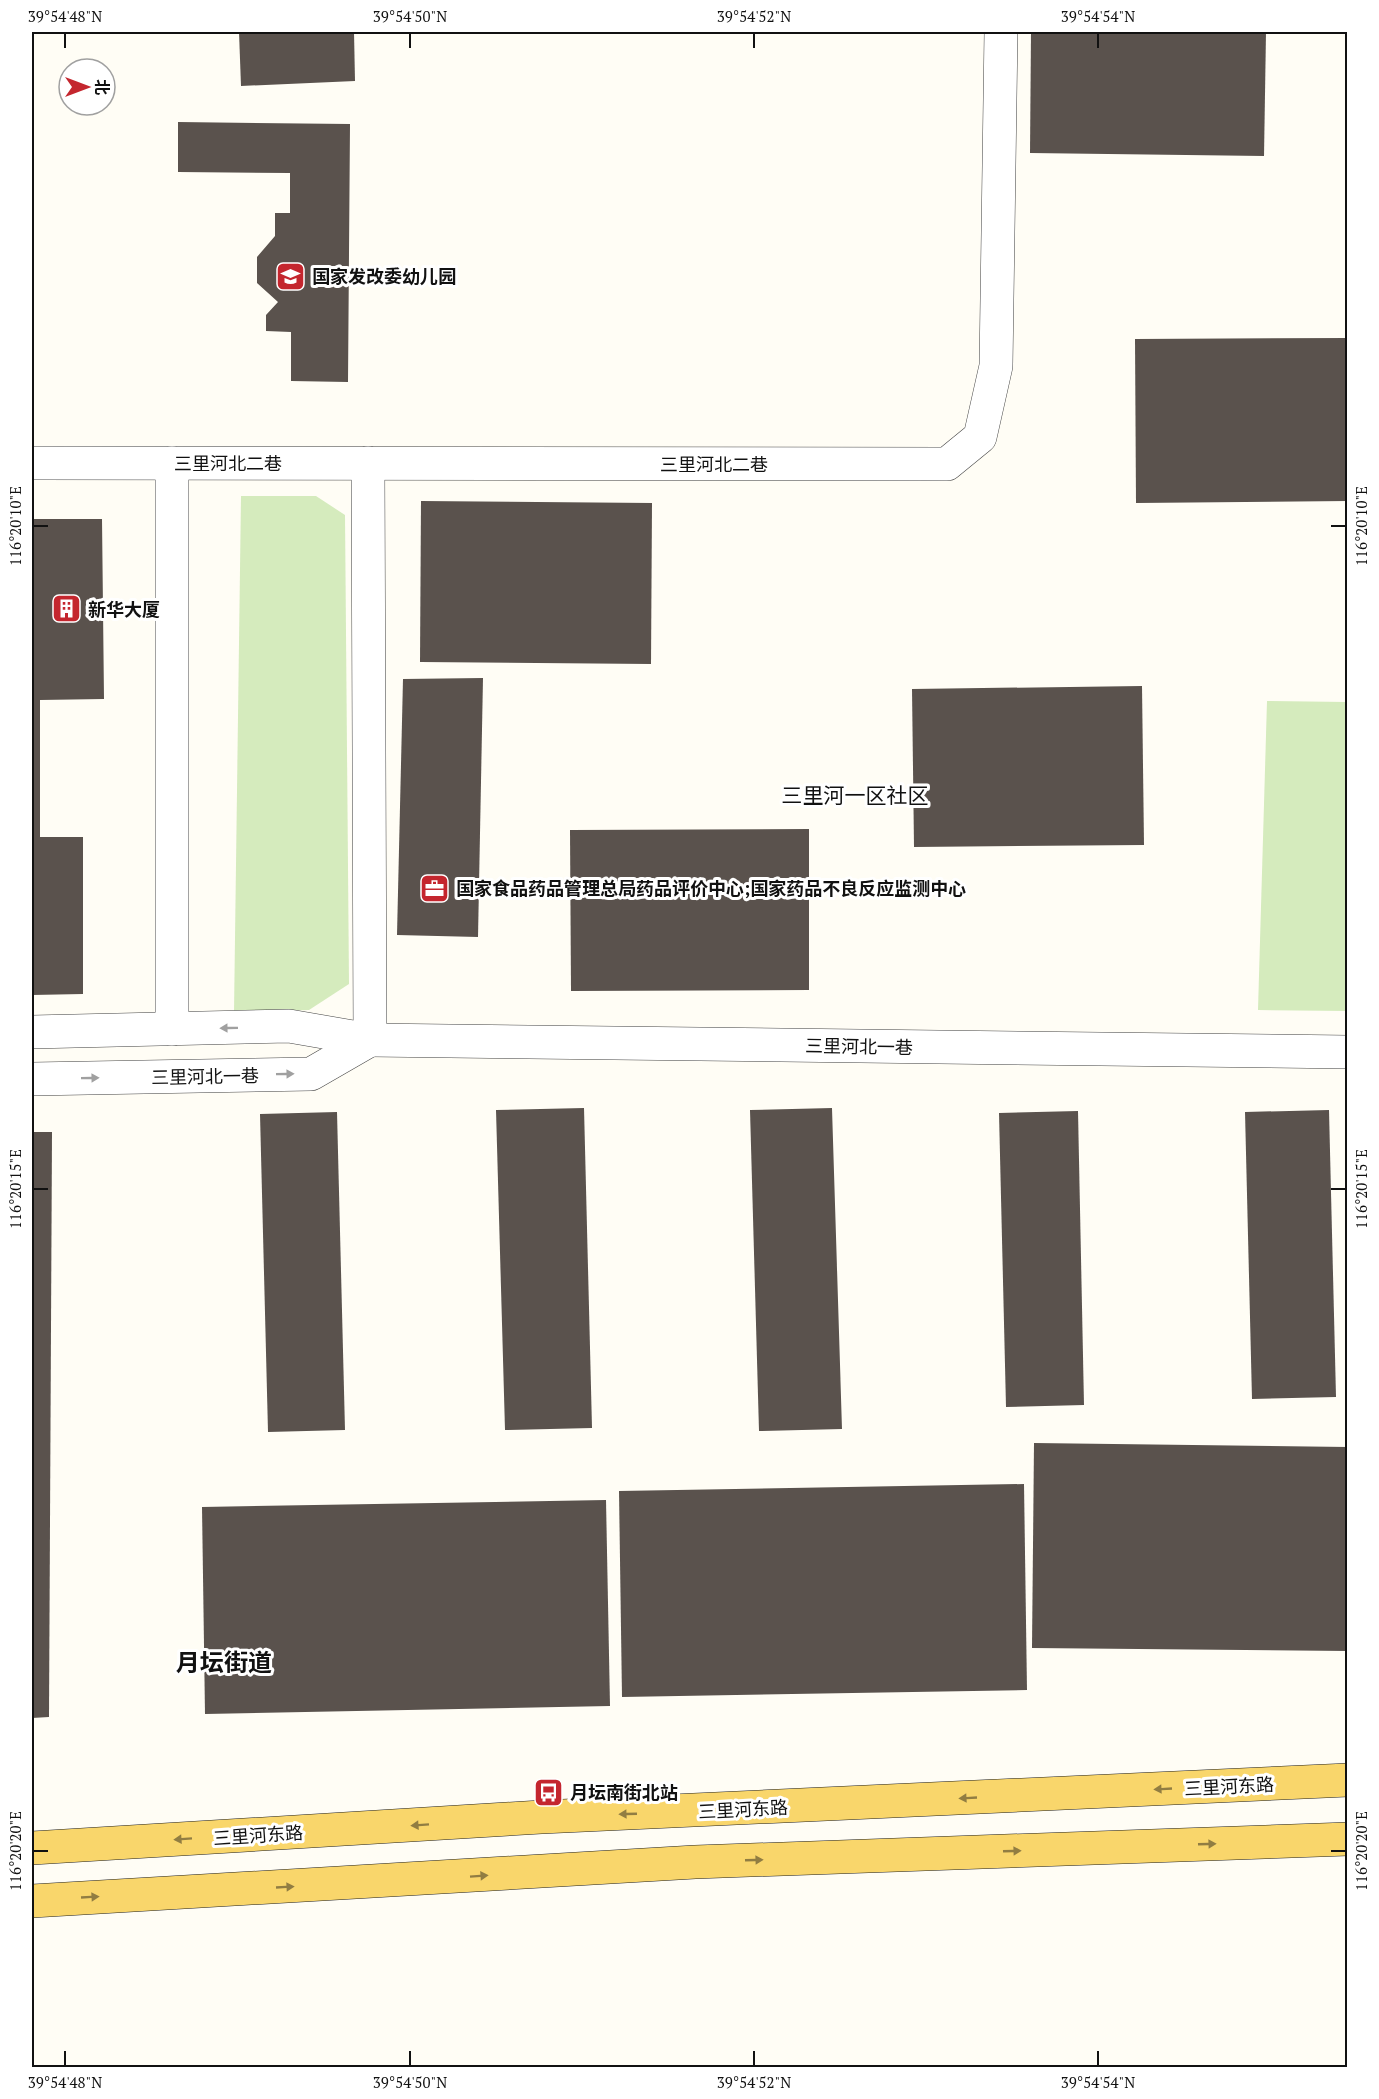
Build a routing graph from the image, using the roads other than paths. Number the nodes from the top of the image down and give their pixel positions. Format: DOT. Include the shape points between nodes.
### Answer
graph roads {
  1 [pos="1001,32"];
  2 [pos="32,463"];
  3 [pos="172,463"];
  4 [pos="368,463"];
  5 [pos="172,1029"];
  6 [pos="32,1032"];
  7 [pos="370,1040"];
  8 [pos="1347,1052"];
  9 [pos="32,1079"];
  10 [pos="1347,1780"];
  11 [pos="1347,1839"];
  12 [pos="32,1848"];
  13 [pos="32,1901"];
  1 -- 4 [label="street, 三里河北二巷" via="996,366 980,437 947,464"];
  2 -- 3 [label="street, 三里河北二巷"];
  3 -- 4 [label="street, 三里河北二巷"];
  3 -- 5 [label="street"];
  4 -- 7 [label="street"];
  5 -- 6 [label="street, 三里河北一巷"];
  7 -- 5 [label="street, 三里河北一巷, one-way" via="289,1026"];
  7 -- 8 [label="street, 三里河北一巷"];
  9 -- 7 [label="street, 三里河北一巷, one-way" via="311,1074"];
  10 -- 12 [label="main road, 三里河东路, one-way" via="541,1817"];
  13 -- 11 [label="main road, one-way" via="695,1862"];
}
